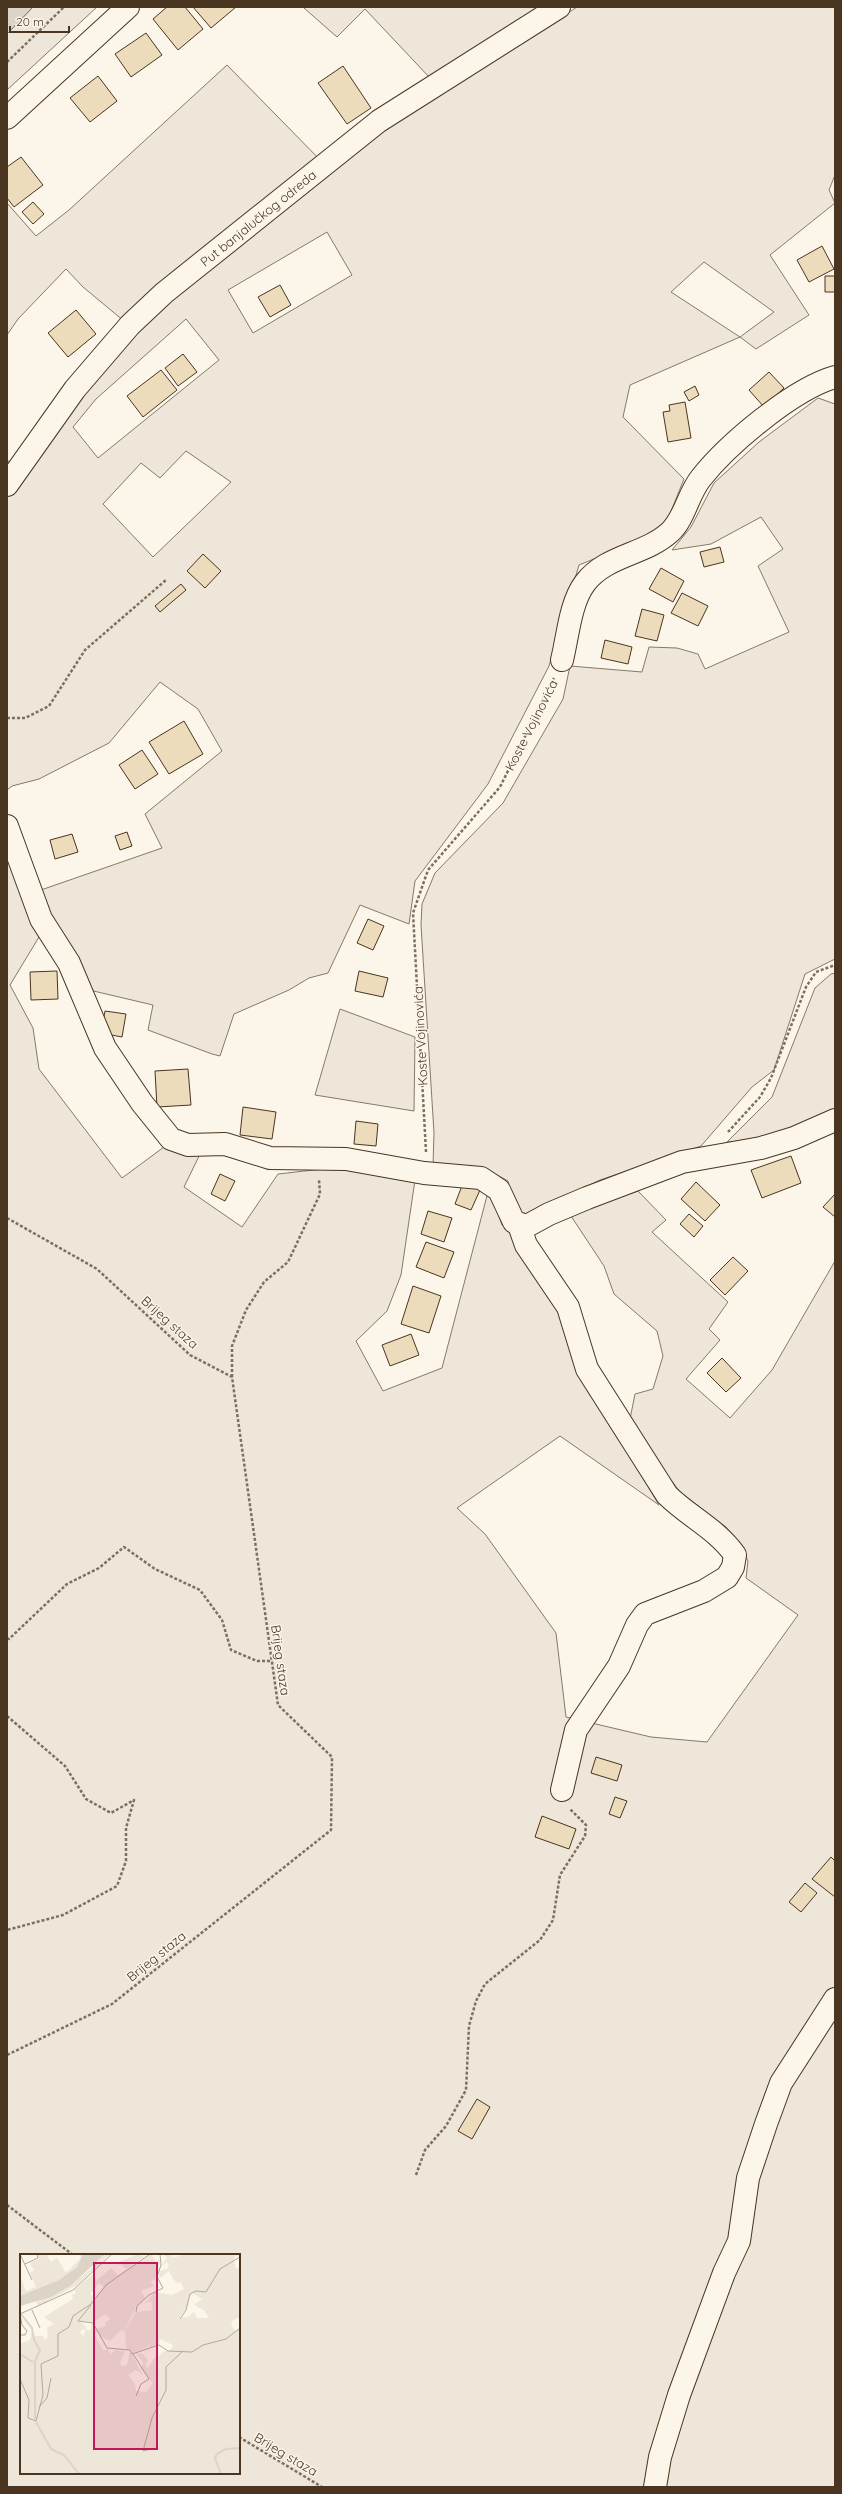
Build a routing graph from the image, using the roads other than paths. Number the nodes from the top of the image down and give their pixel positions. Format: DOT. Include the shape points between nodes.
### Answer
graph roads {
  1 [pos="128,7"];
  2 [pos="559,7"];
  3 [pos="7,118"];
  4 [pos="835,377"];
  5 [pos="7,485"];
  6 [pos="562,660"];
  7 [pos="7,826"];
  8 [pos="835,1120"];
  9 [pos="519,1225"];
  10 [pos="562,1790"];
  11 [pos="835,1999"];
  12 [pos="655,2487"];
  1 -- 3 [label="street"];
  2 -- 5 [label="street, Put banjalučkog odreda" via="380,121 164,293 130,325 75,389"];
  4 -- 6 [label="street" via="799,393 741,437 701,478 681,518 671,531 656,543 594,572 584,583 576,600"];
  7 -- 9 [label="street" via="41,919 68,963 106,1048 142,1103 171,1139 188,1145 225,1144 270,1158 346,1159 424,1173 481,1178 499,1190 511,1218"];
  8 -- 9 [label="street" via="788,1140 761,1148 682,1162 587,1198 549,1214 534,1224"];
  9 -- 10 [label="street" via="526,1245 568,1308 587,1369 667,1496 728,1544 735,1555 733,1567 727,1577 704,1591 645,1614 637,1625 619,1666 576,1730"];
  11 -- 12 [label="street" via="781,2083 768,2117 748,2178 739,2241 724,2273 679,2395 660,2457"];
}
